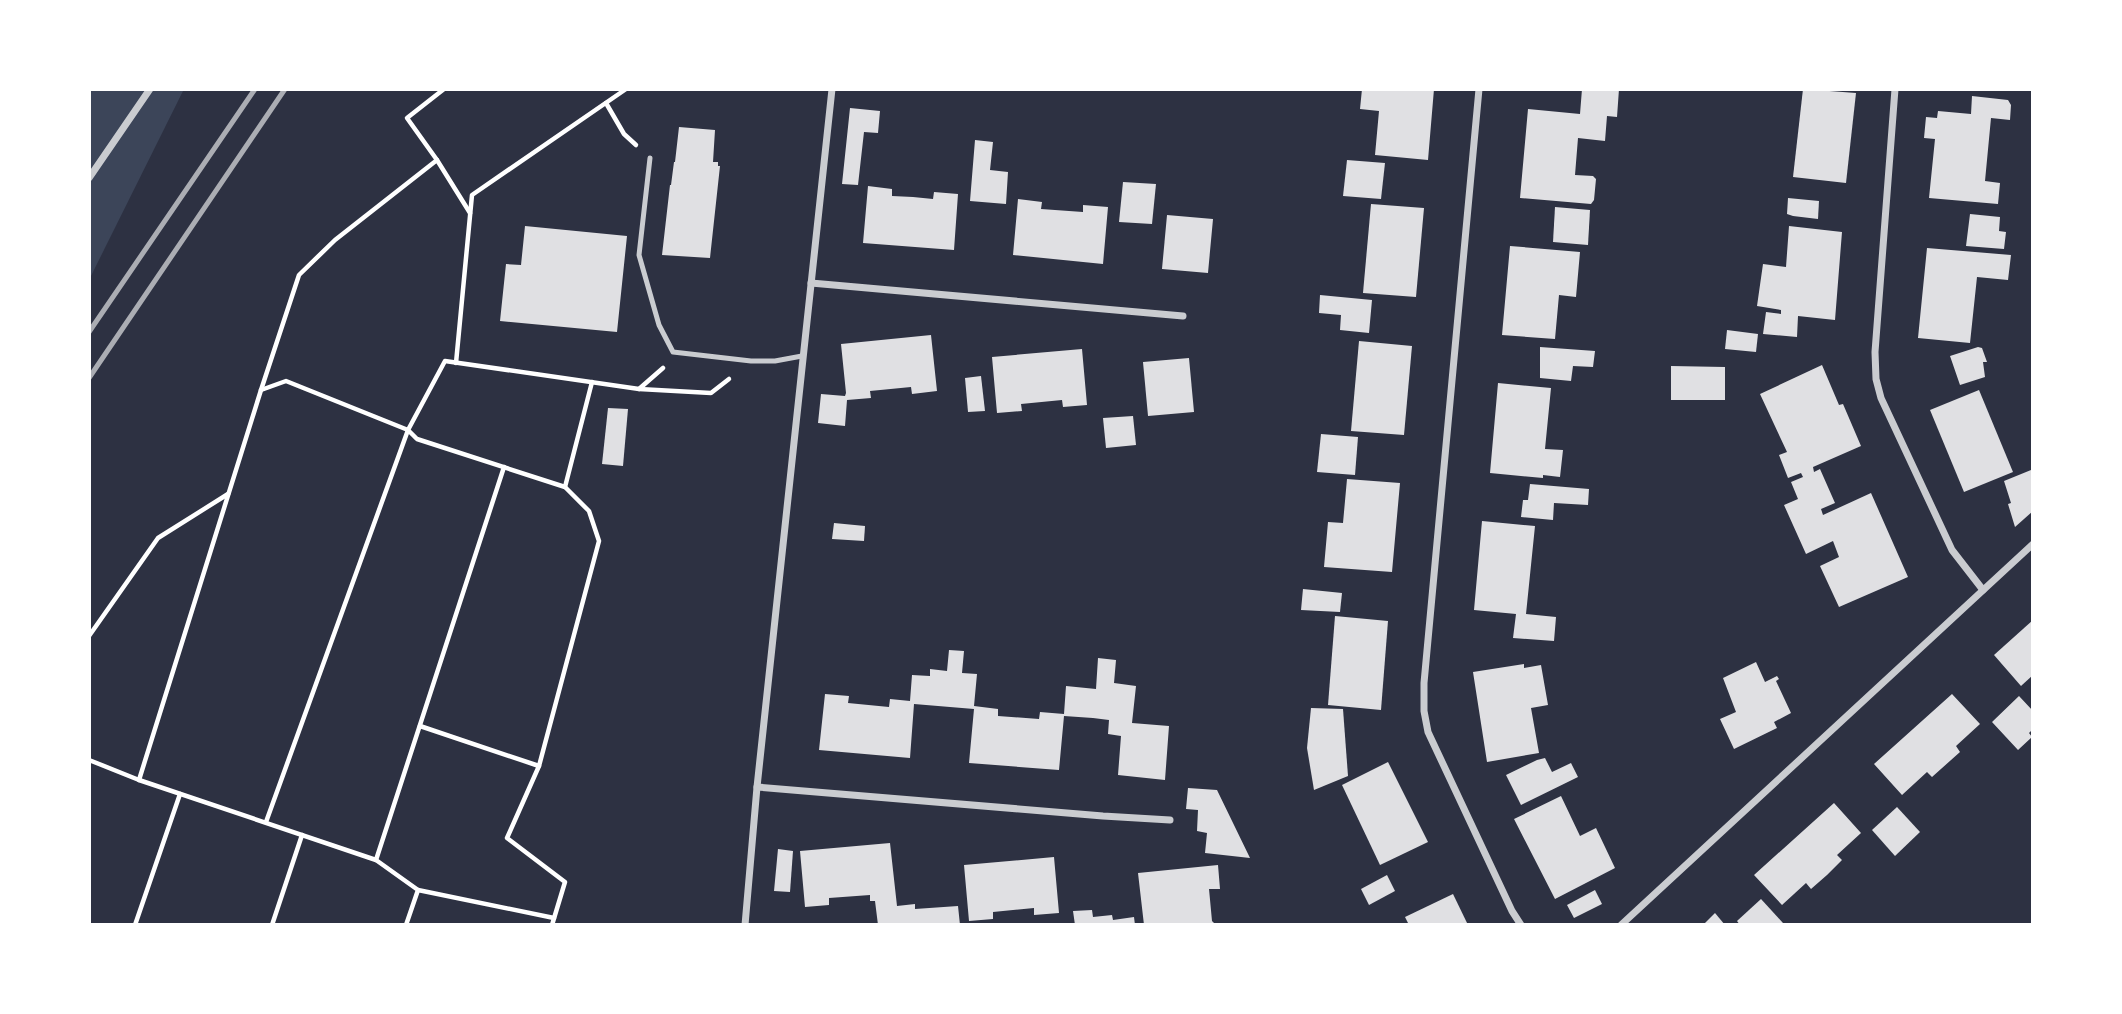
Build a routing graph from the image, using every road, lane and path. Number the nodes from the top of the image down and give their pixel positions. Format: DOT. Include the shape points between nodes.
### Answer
graph roads {
  1 [pos="150,89"];
  2 [pos="444,89"];
  3 [pos="626,89"];
  4 [pos="832,89"];
  5 [pos="1479,89"];
  6 [pos="1895,89"];
  7 [pos="606,103"];
  8 [pos="650,158"];
  9 [pos="437,160"];
  10 [pos="89,178"];
  11 [pos="470,213"];
  12 [pos="811,283"];
  13 [pos="1183,316"];
  14 [pos="680,352"];
  15 [pos="802,356"];
  16 [pos="751,361"];
  17 [pos="456,363"];
  18 [pos="592,382"];
  19 [pos="639,389"];
  20 [pos="261,390"];
  21 [pos="408,430"];
  22 [pos="504,467"];
  23 [pos="565,487"];
  24 [pos="228,494"];
  25 [pos="2033,544"];
  26 [pos="1983,590"];
  27 [pos="89,636"];
  28 [pos="420,726"];
  29 [pos="89,760"];
  30 [pos="539,766"];
  31 [pos="139,780"];
  32 [pos="757,787"];
  33 [pos="180,794"];
  34 [pos="1170,820"];
  35 [pos="266,822"];
  36 [pos="302,835"];
  37 [pos="376,860"];
  38 [pos="418,890"];
  39 [pos="554,918"];
  40 [pos="135,925"];
  41 [pos="272,925"];
  42 [pos="406,925"];
  43 [pos="552,925"];
  44 [pos="745,925"];
  45 [pos="1521,925"];
  46 [pos="1621,925"];
  1 -- 10 [label="street"];
  2 -- 9 [label="path" via="407,118"];
  3 -- 7 [label="path"];
  4 -- 12 [label="street"];
  5 -- 45 [label="street" via="1424,711 1429,732"];
  6 -- 26 [label="street" via="1876,379 1952,550"];
  7 -- 8 [label="path" via="624,134"];
  7 -- 11 [label="path" via="472,195"];
  8 -- 14 [label="lane" via="639,256 659,325 673,352"];
  9 -- 11 [label="path"];
  9 -- 20 [label="path" via="335,240 299,275"];
  11 -- 17 [label="path"];
  12 -- 13 [label="street"];
  12 -- 15 [label="street"];
  14 -- 16 [label="lane"];
  14 -- 19 [label="path"];
  15 -- 16 [label="lane"];
  15 -- 32 [label="street"];
  16 -- 19 [label="path" via="711,393"];
  17 -- 18 [label="path"];
  17 -- 21 [label="path" via="445,361"];
  18 -- 19 [label="path"];
  18 -- 23 [label="path"];
  20 -- 21 [label="path" via="286,381"];
  20 -- 24 [label="path"];
  21 -- 22 [label="path" via="416,439"];
  21 -- 35 [label="path"];
  22 -- 23 [label="path"];
  22 -- 28 [label="path"];
  23 -- 30 [label="path" via="589,511 599,541"];
  24 -- 27 [label="path" via="158,538"];
  24 -- 31 [label="path"];
  25 -- 26 [label="street"];
  26 -- 46 [label="street"];
  28 -- 30 [label="path"];
  28 -- 37 [label="path"];
  29 -- 31 [label="path"];
  30 -- 39 [label="path" via="507,838 565,882"];
  31 -- 33 [label="path"];
  32 -- 34 [label="street"];
  32 -- 44 [label="street"];
  33 -- 35 [label="path"];
  33 -- 40 [label="path"];
  35 -- 36 [label="path"];
  36 -- 37 [label="path"];
  36 -- 41 [label="path"];
  37 -- 38 [label="path"];
  38 -- 39 [label="path"];
  38 -- 42 [label="path"];
  39 -- 43 [label="path"];
}
